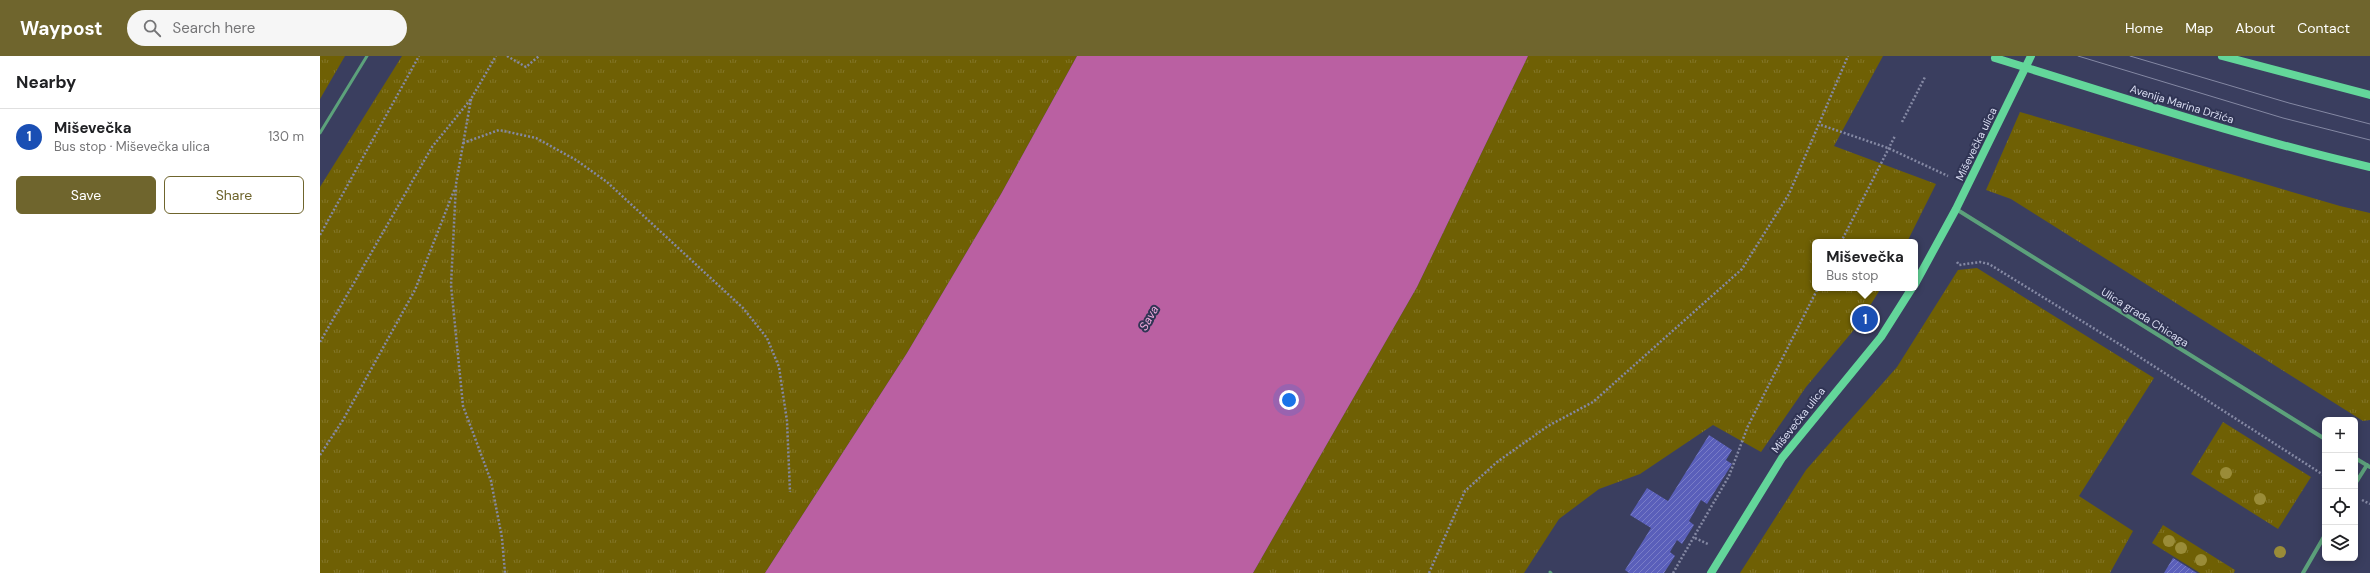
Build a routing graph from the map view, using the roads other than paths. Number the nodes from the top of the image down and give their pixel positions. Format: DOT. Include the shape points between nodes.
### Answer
graph roads {
  1 [pos="367,56"];
  2 [pos="2031,56"];
  3 [pos="2222,56"];
  4 [pos="1992,57"];
  5 [pos="2370,95"];
  6 [pos="320,134"];
  7 [pos="2370,167"];
  8 [pos="1956,209"];
  9 [pos="1918,279"];
  10 [pos="1910,291"];
  11 [pos="2322,437"];
  12 [pos="2358,460"];
  13 [pos="2368,466"];
  14 [pos="2358,480"];
  15 [pos="2322,540"];
  16 [pos="1711,573"];
  17 [pos="2303,573"];
  1 -- 6 [label="lane"];
  2 -- 8 [label="street, Miševečka ulica"];
  3 -- 5 [label="street"];
  4 -- 7 [label="street, Avenija Marina Držića, bridge" via="2212,125"];
  8 -- 9 [label="street, Miševečka ulica"];
  8 -- 11 [label="street, Ulica grada Chicaga"];
  10 -- 16 [label="street, Miševečka ulica" via="1881,337 1782,458"];
  12 -- 13 [label="street"];
  13 -- 14 [label="street"];
  15 -- 17 [label="street"];
}
